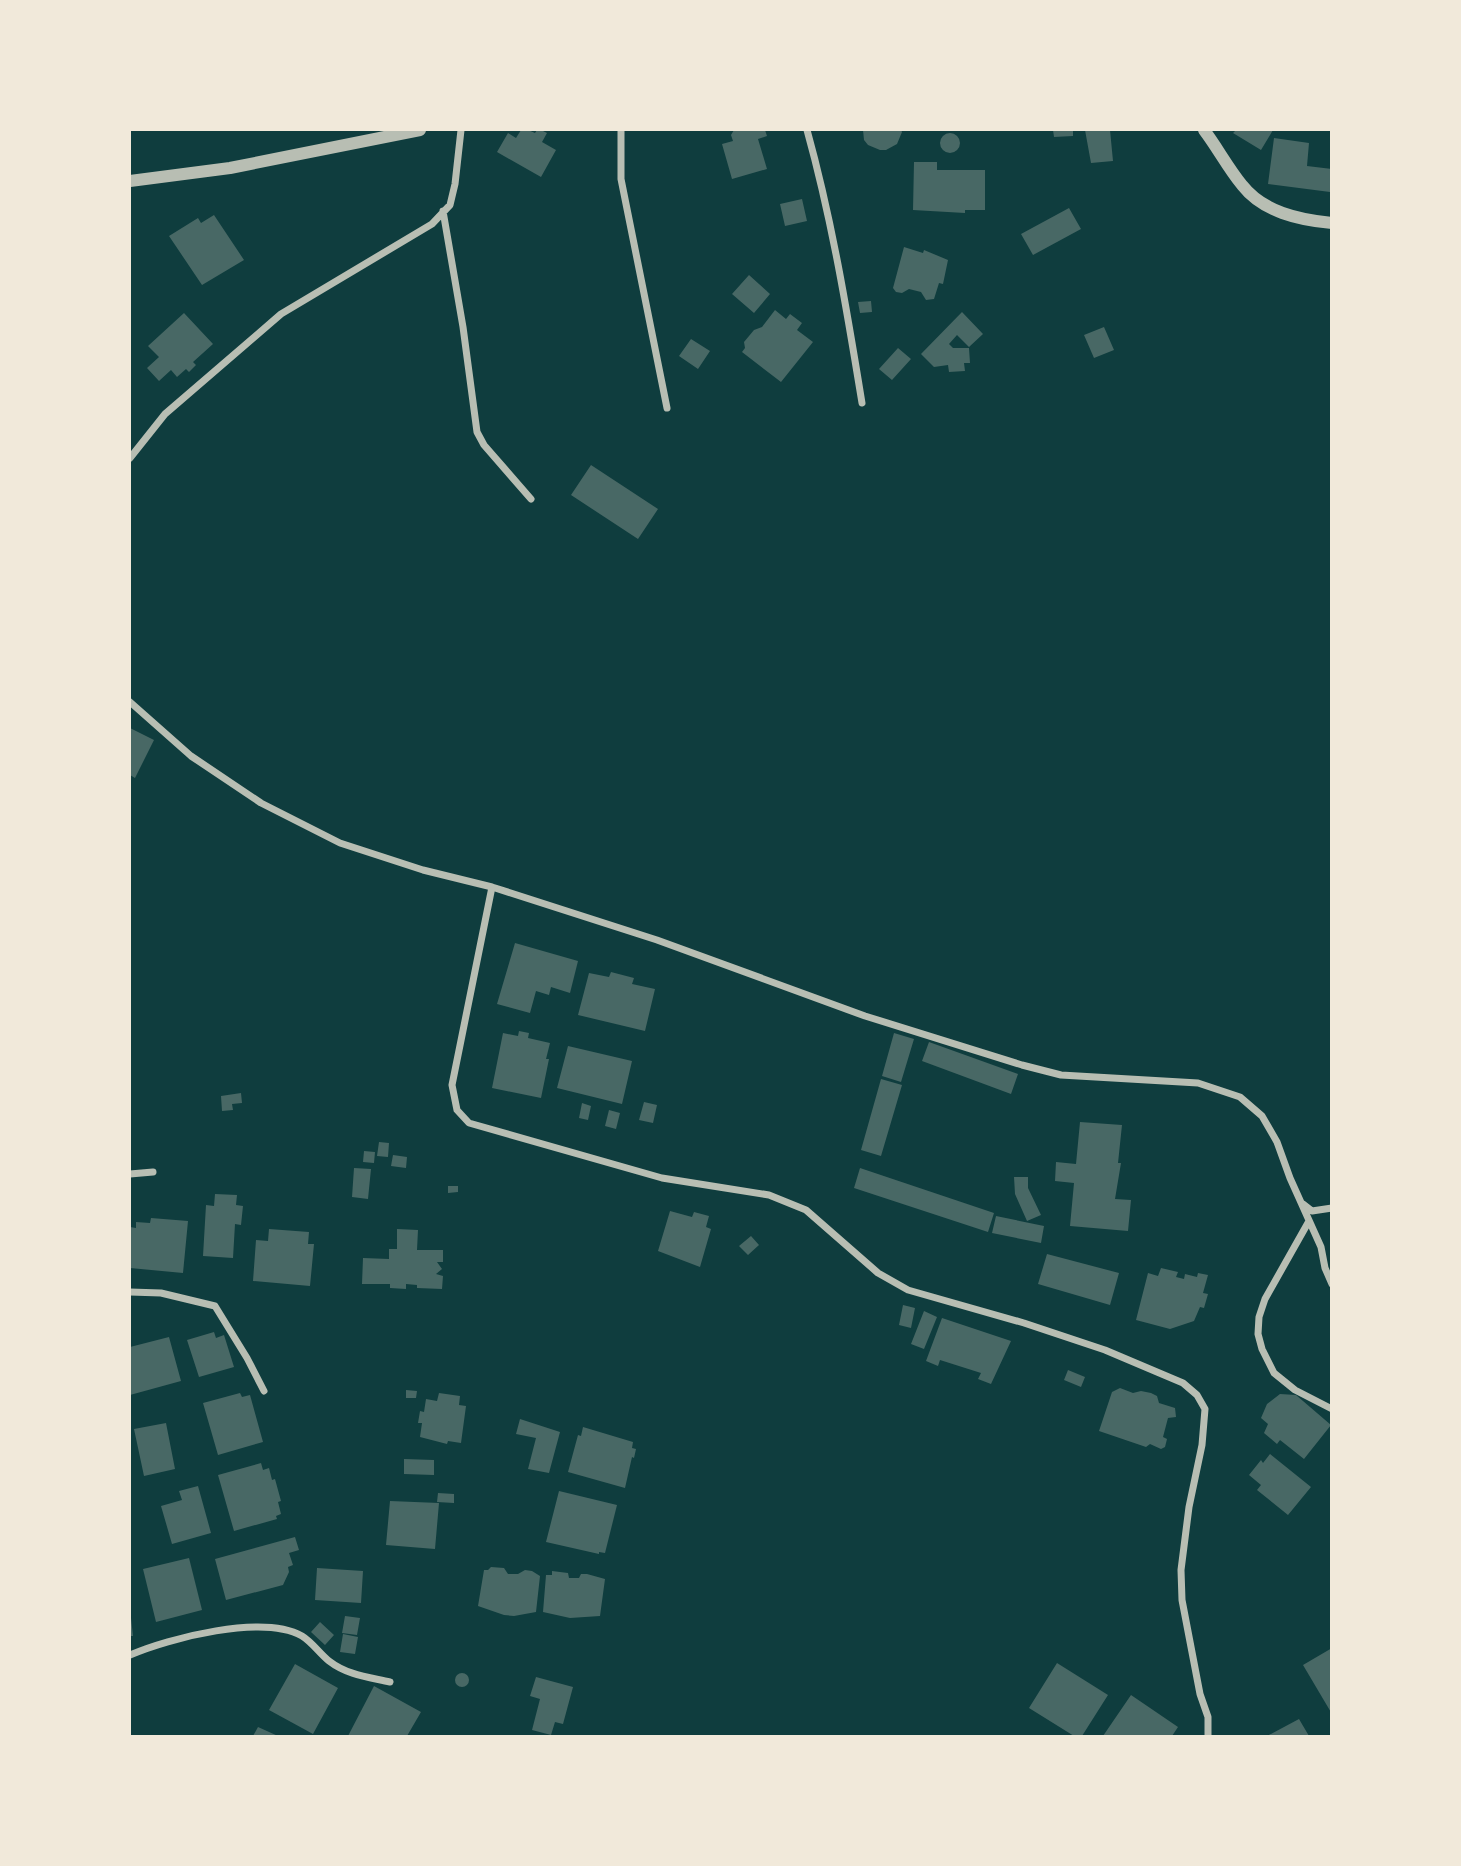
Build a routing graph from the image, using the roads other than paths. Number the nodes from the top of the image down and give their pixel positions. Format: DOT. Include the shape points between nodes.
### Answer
graph roads {
  1 [pos="420,130"];
  2 [pos="461,130"];
  3 [pos="621,130"];
  4 [pos="807,130"];
  5 [pos="1204,130"];
  6 [pos="130,181"];
  7 [pos="443,211"];
  8 [pos="1332,223"];
  9 [pos="862,403"];
  10 [pos="667,408"];
  11 [pos="130,458"];
  12 [pos="531,499"];
  13 [pos="130,702"];
  14 [pos="492,887"];
  15 [pos="153,1172"];
  16 [pos="130,1174"];
  17 [pos="1303,1204"];
  18 [pos="1332,1208"];
  19 [pos="1309,1221"];
  20 [pos="1332,1284"];
  21 [pos="130,1292"];
  22 [pos="264,1391"];
  23 [pos="1332,1409"];
  24 [pos="130,1655"];
  25 [pos="390,1682"];
  26 [pos="1208,1737"];
  1 -- 6 [label="street" via="230,168"];
  2 -- 7 [label="street" via="455,184 450,205"];
  3 -- 10 [label="street" via="621,179"];
  4 -- 9 [label="street" via="825,193"];
  5 -- 8 [label="street" via="1242,186 1267,206 1301,220"];
  7 -- 11 [label="street" via="432,224 281,314 165,414"];
  7 -- 12 [label="street" via="477,432"];
  13 -- 14 [label="street" via="191,756 272,809 340,843"];
  14 -- 17 [label="street" via="657,940 865,1016 1022,1065 1061,1075 1198,1083 1240,1097 1262,1116"];
  14 -- 26 [label="street" via="452,1085 457,1110 470,1123 662,1178 769,1195 806,1210 878,1273 908,1290 1105,1350 1183,1383 1197,1395 1205,1409 1202,1445 1181,1570 1184,1611 1208,1717"];
  15 -- 16 [label="street"];
  17 -- 18 [label="street" via="1312,1211"];
  17 -- 19 [label="street"];
  19 -- 20 [label="street"];
  19 -- 23 [label="street" via="1265,1299 1258,1334 1274,1373"];
  21 -- 22 [label="street" via="161,1293 215,1306"];
  24 -- 25 [label="street" via="193,1635 270,1627 303,1637 346,1672"];
}
